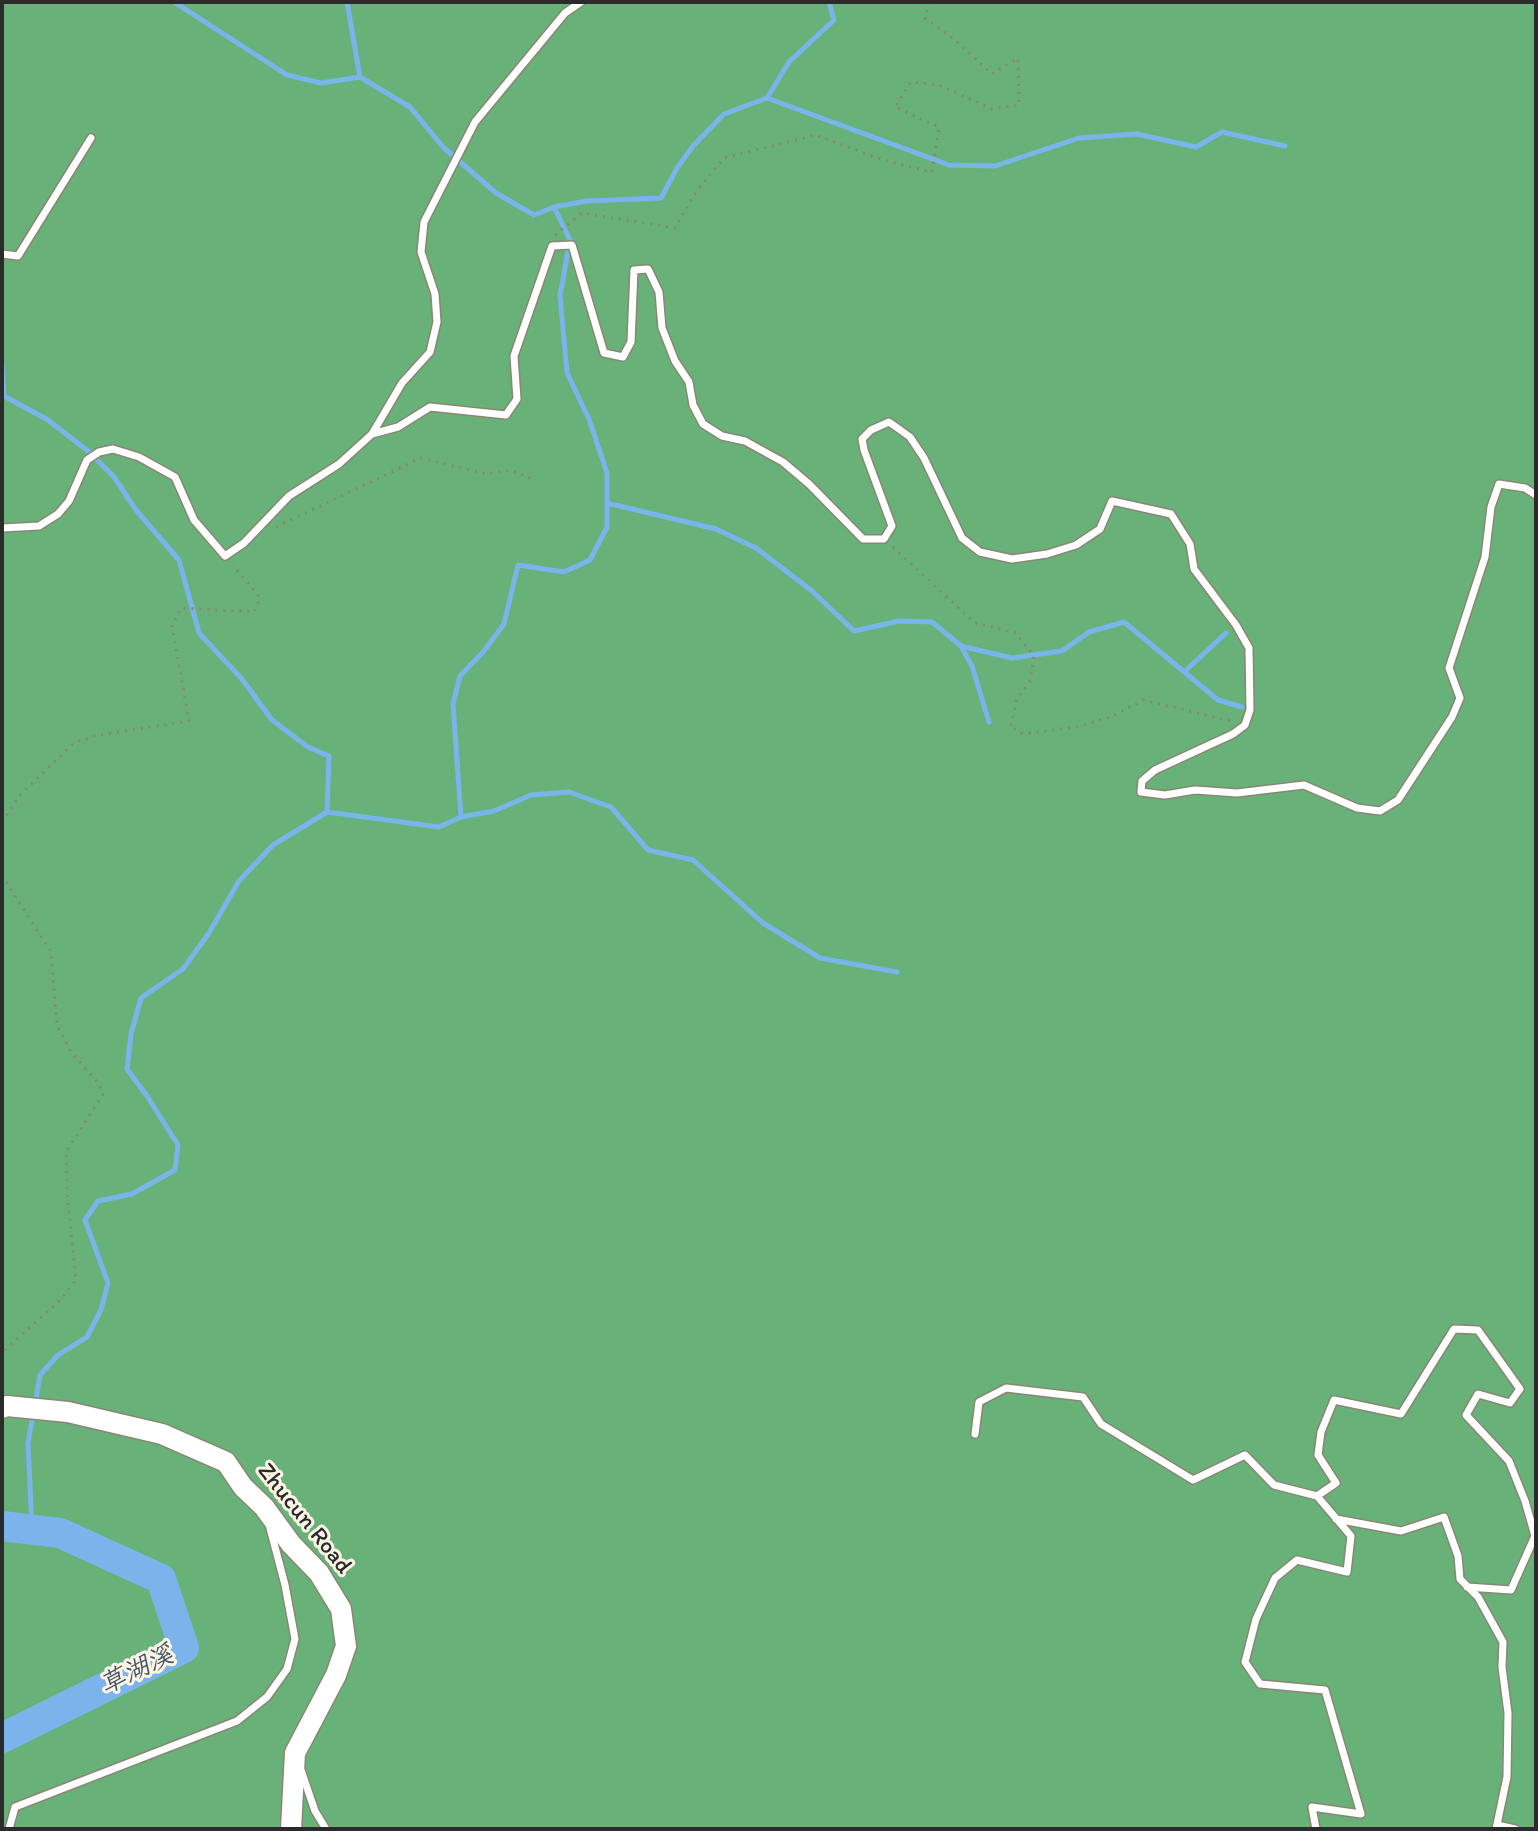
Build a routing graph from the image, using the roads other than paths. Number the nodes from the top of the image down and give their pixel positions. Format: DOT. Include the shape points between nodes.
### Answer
graph roads {
  1 [pos="581,2"];
  2 [pos="91,138"];
  3 [pos="2,254"];
  4 [pos="372,434"];
  5 [pos="1536,495"];
  6 [pos="2,528"];
  7 [pos="2,1408"];
  8 [pos="975,1434"];
  9 [pos="1317,1496"];
  10 [pos="264,1507"];
  11 [pos="1336,1519"];
  12 [pos="1467,1587"];
  13 [pos="295,1753"];
  14 [pos="1497,1827"];
  15 [pos="9,1829"];
  16 [pos="291,1829"];
  17 [pos="326,1829"];
  18 [pos="1316,1829"];
  19 [pos="1515,1829"];
  1 -- 4 [label="lane" via="565,13 475,122 424,222 421,252 435,294 437,322 430,352 402,383"];
  2 -- 3 [label="lane" via="18,256"];
  4 -- 5 [label="lane" via="398,427 430,407 506,415 517,399 514,356 552,246 572,245 604,353 623,357 631,342 634,270 648,269 659,292 662,328 703,424 783,462 863,539 884,539 892,526 862,439 889,422 910,437 962,538 980,552 1012,559 1076,545 1100,529 1112,501 1171,514 1190,544 1194,569 1249,648 1250,710 1245,725 1155,770 1142,781 1141,792 1237,793 1304,785 1357,808 1380,811 1398,800 1460,698 1449,668 1485,557 1499,484"];
  4 -- 6 [label="lane" via="339,464 289,496 225,556 194,520 175,477 113,449 87,460 58,514 39,526"];
  7 -- 10 [label="street, Zhucun Road" via="68,1412 162,1434 226,1462"];
  8 -- 9 [label="lane" via="979,1402 1006,1388 1083,1397 1101,1424 1193,1480 1245,1455 1274,1485"];
  9 -- 11 [label="lane"];
  9 -- 12 [label="lane" via="1336,1483 1318,1455 1334,1400 1401,1414 1454,1329 1478,1330 1520,1389 1510,1403 1478,1394 1466,1415 1509,1461 1535,1536 1511,1590"];
  10 -- 13 [label="street, Zhucun Road" via="319,1573 343,1621 346,1646 336,1675"];
  10 -- 15 [label="lane" via="295,1639 287,1669 267,1697 237,1721 15,1807"];
  11 -- 12 [label="lane" via="1401,1531 1444,1517 1460,1579"];
  11 -- 18 [label="lane" via="1351,1536 1347,1572 1297,1560 1275,1578 1256,1619 1245,1662 1260,1684 1325,1690 1361,1814 1312,1807"];
  12 -- 14 [label="lane" via="1503,1642 1507,1777"];
  13 -- 16 [label="street, Zhucun Road"];
  13 -- 17 [label="lane"];
  14 -- 19 [label="lane"];
}
